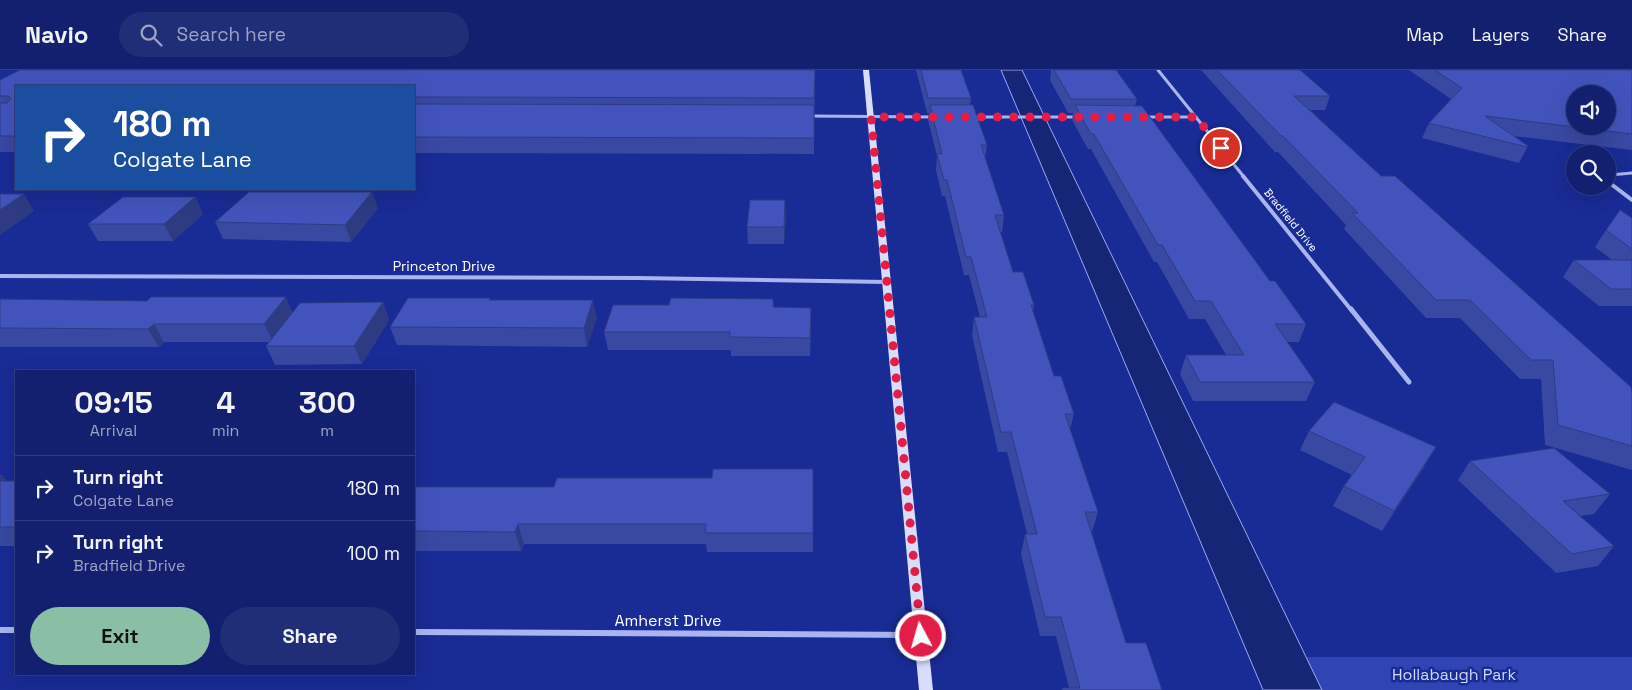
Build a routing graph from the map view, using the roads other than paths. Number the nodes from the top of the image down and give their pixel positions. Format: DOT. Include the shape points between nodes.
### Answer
graph roads {
  1 [pos="866,70"];
  2 [pos="1158,70"];
  3 [pos="801,116"];
  4 [pos="871,117"];
  5 [pos="939,117"];
  6 [pos="968,117"];
  7 [pos="1080,117"];
  8 [pos="1138,117"];
  9 [pos="1196,117"];
  10 [pos="1632,173"];
  11 [pos="1632,200"];
  12 [pos="0,276"];
  13 [pos="887,282"];
  14 [pos="1409,382"];
  15 [pos="0,630"];
  16 [pos="15,630"];
  17 [pos="415,632"];
  18 [pos="921,636"];
  19 [pos="926,690"];
  1 -- 4 [label="street"];
  2 -- 9 [label="street, Bradfield Drive"];
  3 -- 4 [label="street"];
  4 -- 5 [label="street"];
  4 -- 13 [label="street"];
  6 -- 7 [label="street"];
  8 -- 9 [label="street"];
  9 -- 14 [label="street, Bradfield Drive"];
  10 -- 11 [label="street" via="1610,175 1611,184"];
  12 -- 13 [label="street, Princeton Drive"];
  13 -- 18 [label="street"];
  15 -- 16 [label="street"];
  17 -- 18 [label="street, Amherst Drive"];
  18 -- 19 [label="street"];
}
